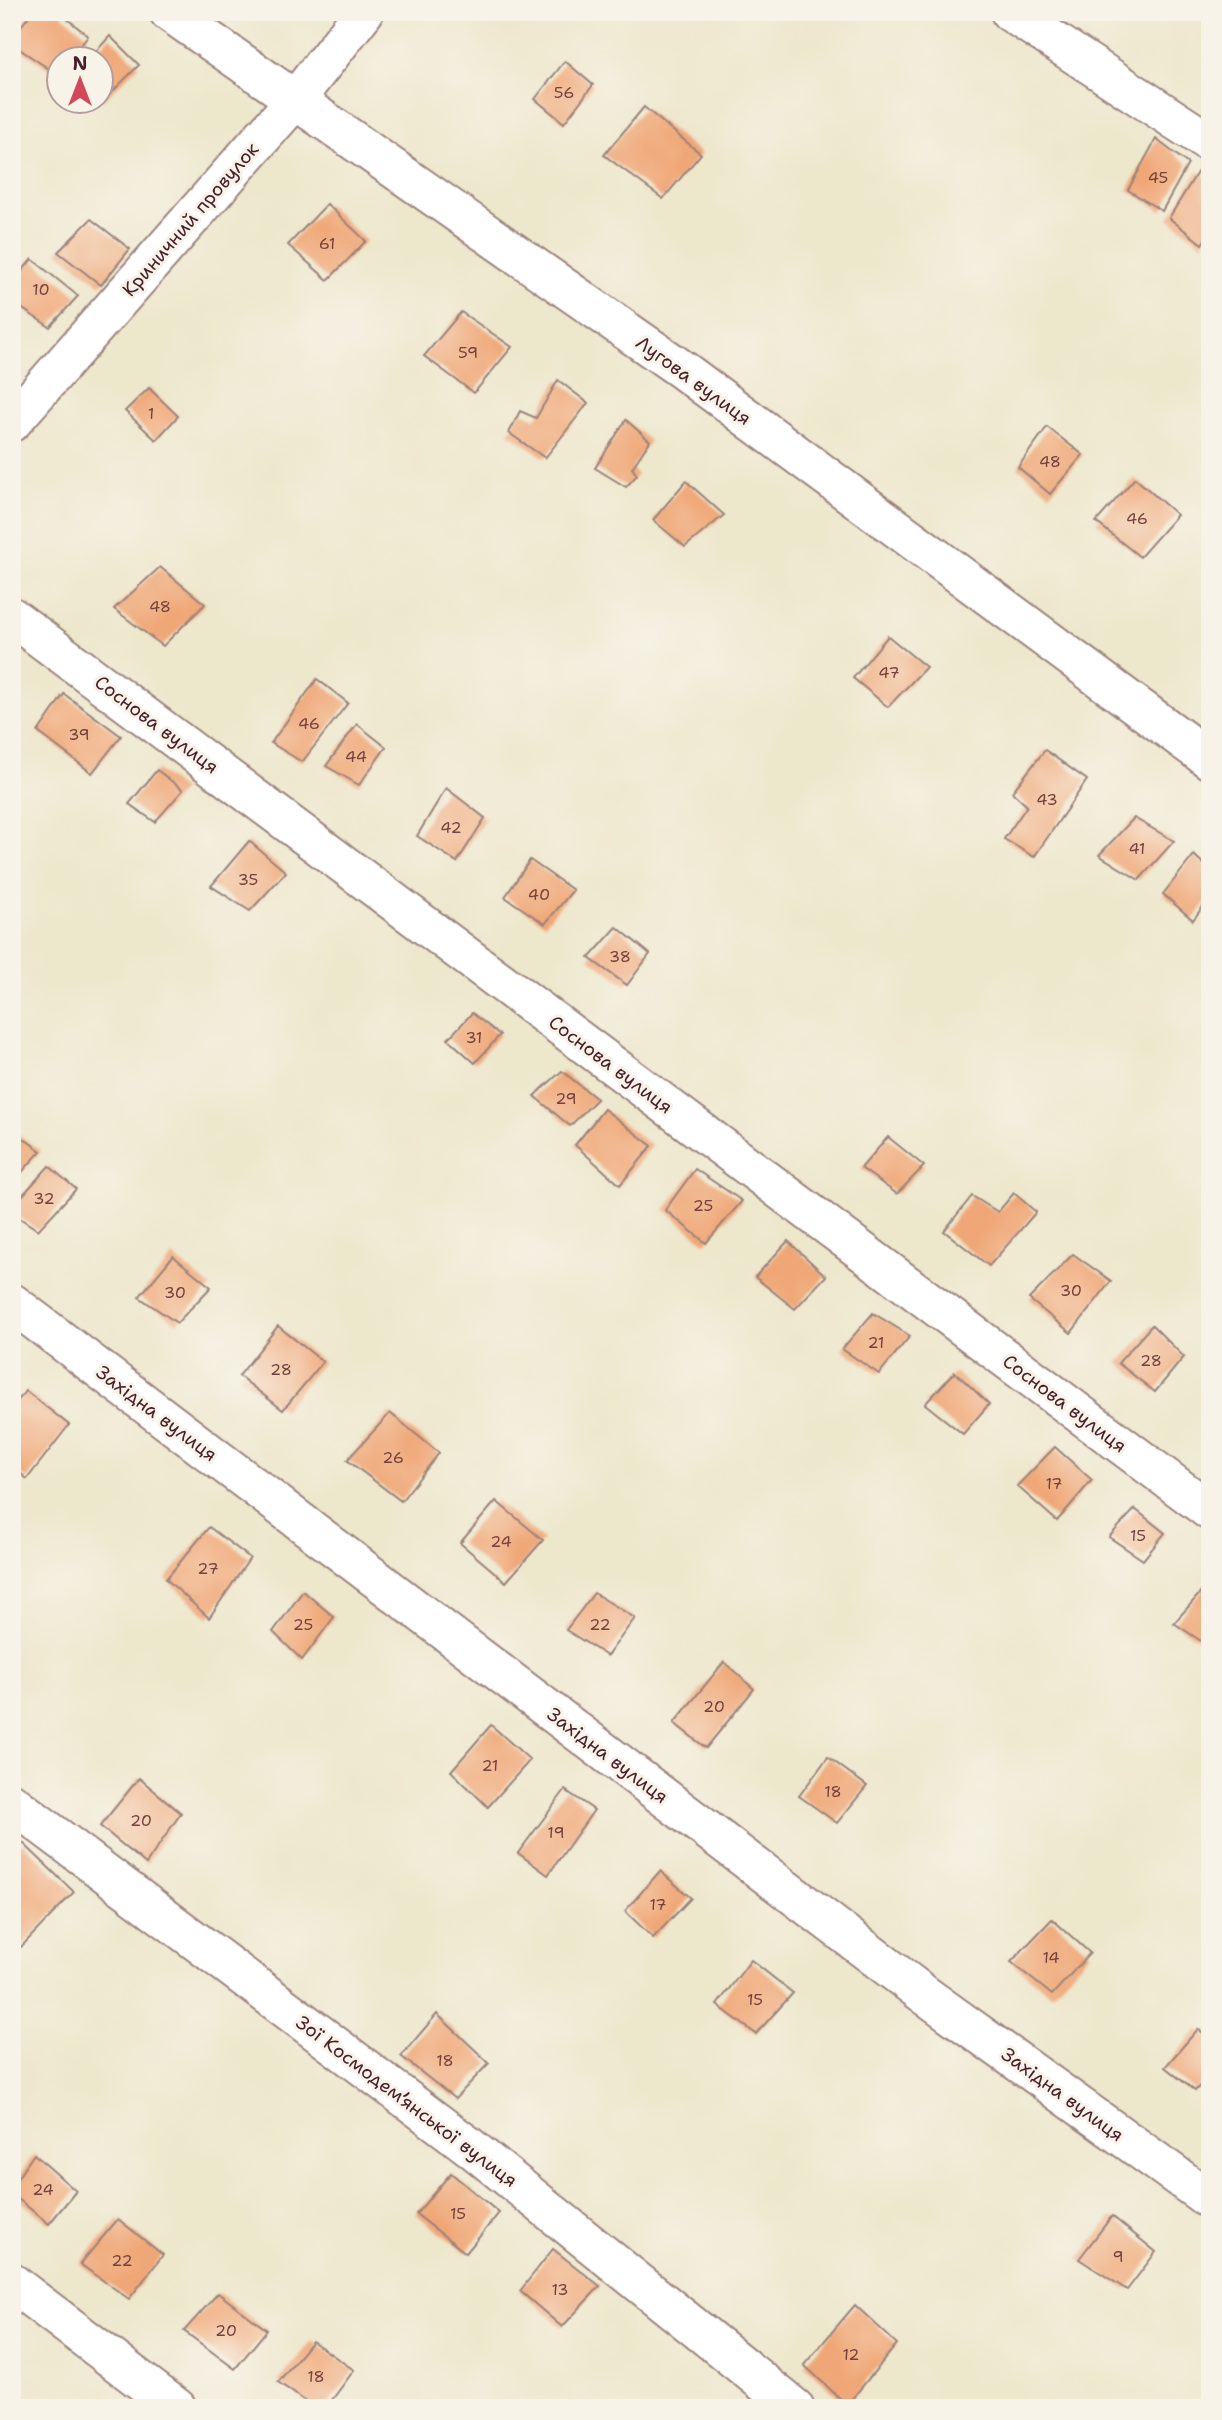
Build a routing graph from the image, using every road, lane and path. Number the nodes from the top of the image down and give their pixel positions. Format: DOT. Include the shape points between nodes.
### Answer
graph roads {
  1 [pos="169,12"];
  2 [pos="364,12"];
  3 [pos="1010,12"];
  4 [pos="295,100"];
  5 [pos="1210,143"];
  6 [pos="12,422"];
  7 [pos="12,617"];
  8 [pos="1210,760"];
  9 [pos="12,1303"];
  10 [pos="1210,1511"];
  11 [pos="12,1803"];
  12 [pos="1210,2200"];
  13 [pos="12,2283"];
  14 [pos="177,2408"];
  15 [pos="795,2408"];
  1 -- 4 [label="street, Лугова вулиця"];
  2 -- 4 [label="street, Криничний провулок"];
  3 -- 5 [label="street"];
  4 -- 6 [label="street, Криничний провулок"];
  4 -- 8 [label="street, Лугова вулиця" via="684,371"];
  7 -- 10 [label="street, Соснова вулиця"];
  9 -- 12 [label="street, Західна вулиця" via="925,1996"];
  11 -- 15 [label="street, Зої Космодем’янської вулиця" via="470,2147"];
  13 -- 14 [label="street"];
}
